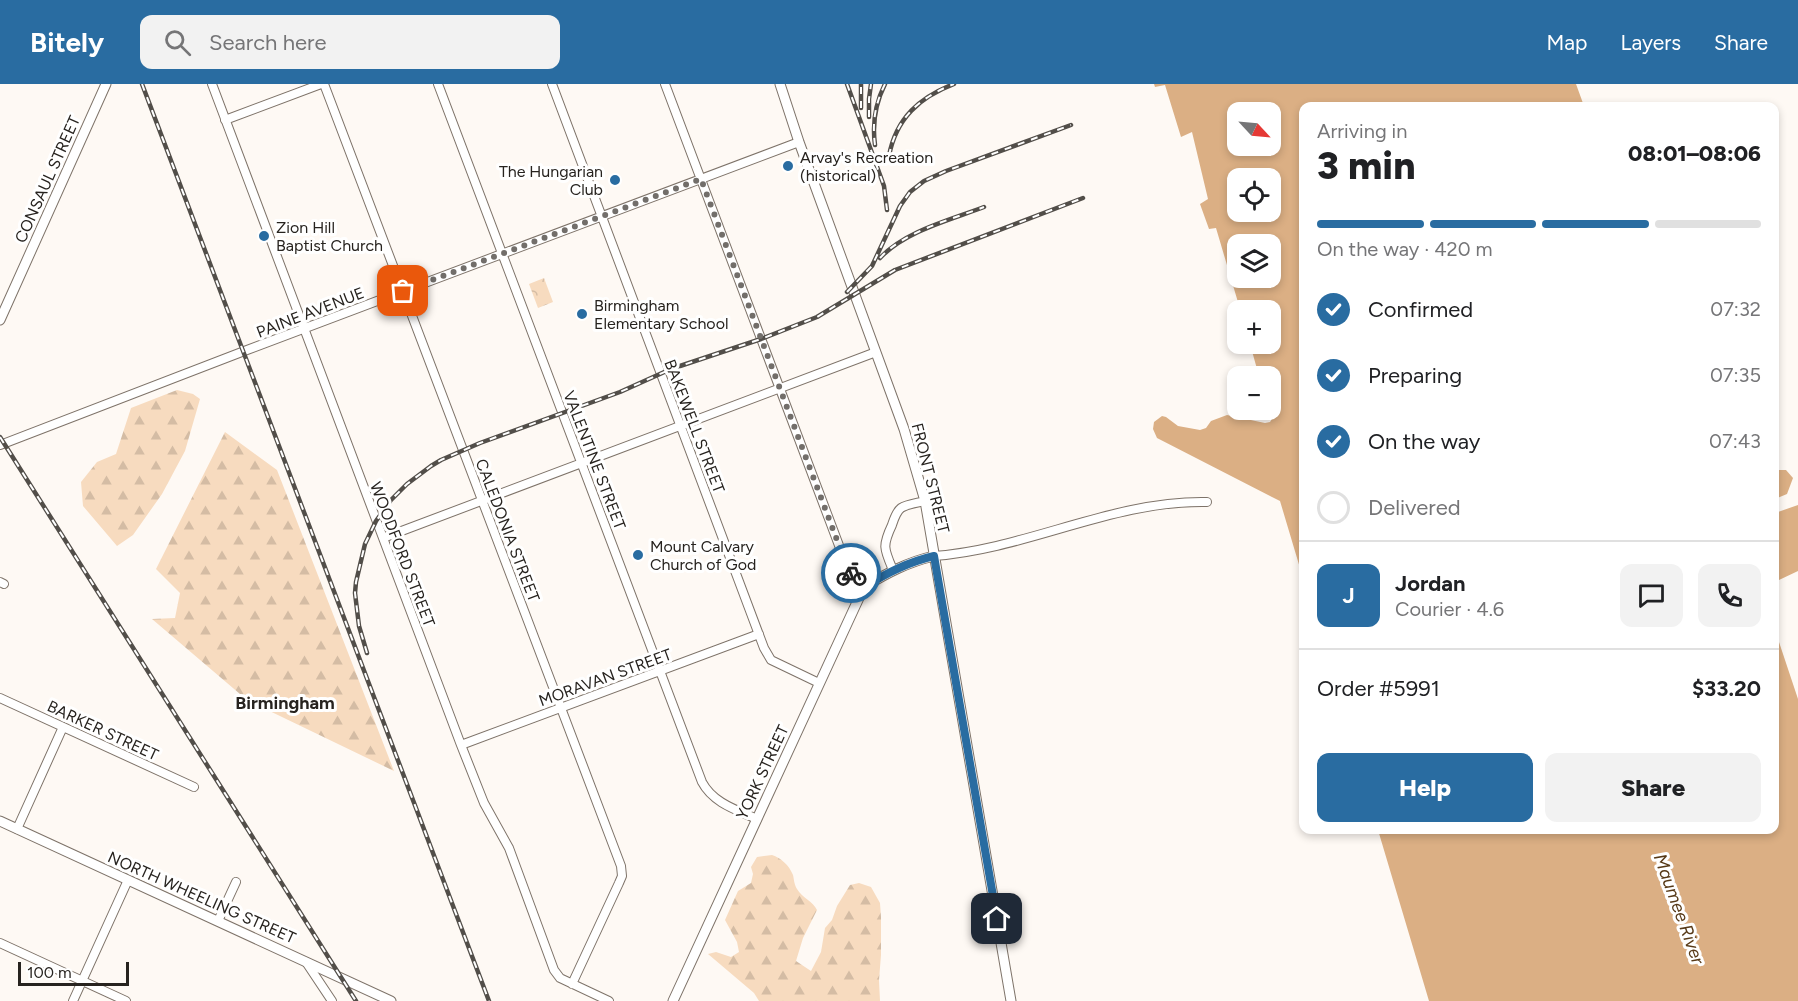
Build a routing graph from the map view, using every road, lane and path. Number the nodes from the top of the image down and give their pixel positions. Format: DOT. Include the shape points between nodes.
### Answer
graph roads {
  1 [pos="106,84"];
  2 [pos="212,84"];
  3 [pos="322,84"];
  4 [pos="438,84"];
  5 [pos="552,84"];
  6 [pos="665,84"];
  7 [pos="780,84"];
  8 [pos="225,120"];
  9 [pos="799,142"];
  10 [pos="701,179"];
  11 [pos="601,216"];
  12 [pos="502,254"];
  13 [pos="403,291"];
  14 [pos="0,320"];
  15 [pos="304,329"];
  16 [pos="876,352"];
  17 [pos="780,388"];
  18 [pos="680,425"];
  19 [pos="0,445"];
  20 [pos="581,462"];
  21 [pos="482,500"];
  22 [pos="925,501"];
  23 [pos="1208,502"];
  24 [pos="383,538"];
  25 [pos="934,556"];
  26 [pos="893,570"];
  27 [pos="864,587"];
  28 [pos="759,634"];
  29 [pos="661,671"];
  30 [pos="819,683"];
  31 [pos="0,698"];
  32 [pos="561,709"];
  33 [pos="63,727"];
  34 [pos="461,746"];
  35 [pos="194,787"];
  36 [pos="757,819"];
  37 [pos="0,821"];
  38 [pos="17,829"];
  39 [pos="128,880"];
  40 [pos="236,882"];
  41 [pos="218,921"];
  42 [pos="0,943"];
  43 [pos="305,961"];
  44 [pos="82,981"];
  45 [pos="572,984"];
  46 [pos="73,1001"];
  47 [pos="126,1001"];
  48 [pos="332,1001"];
  49 [pos="391,1001"];
  50 [pos="609,1001"];
  51 [pos="674,1001"];
  52 [pos="1011,1001"];
  1 -- 14 [label="street, CONSAUL STREET"];
  2 -- 8 [label="street, WOODFORD STREET"];
  3 -- 8 [label="street"];
  3 -- 13 [label="street, CALEDONIA STREET"];
  4 -- 12 [label="street, VALENTINE STREET"];
  5 -- 11 [label="street, BAKEWELL STREET"];
  6 -- 10 [label="street"];
  7 -- 9 [label="street, FRONT STREET"];
  8 -- 15 [label="street, WOODFORD STREET"];
  9 -- 10 [label="street, PAINE AVENUE"];
  9 -- 16 [label="street, FRONT STREET"];
  10 -- 11 [label="street, PAINE AVENUE"];
  10 -- 17 [label="street"];
  11 -- 12 [label="street, PAINE AVENUE"];
  11 -- 18 [label="street, BAKEWELL STREET"];
  12 -- 13 [label="street, PAINE AVENUE"];
  12 -- 20 [label="street, VALENTINE STREET"];
  13 -- 15 [label="street, PAINE AVENUE"];
  13 -- 21 [label="street, CALEDONIA STREET"];
  15 -- 19 [label="street, PAINE AVENUE"];
  15 -- 24 [label="street, WOODFORD STREET"];
  16 -- 17 [label="street"];
  16 -- 22 [label="street, FRONT STREET"];
  17 -- 18 [label="street"];
  17 -- 27 [label="street" via="846,564"];
  18 -- 20 [label="street"];
  18 -- 28 [label="street, BAKEWELL STREET"];
  20 -- 21 [label="street"];
  20 -- 29 [label="street, VALENTINE STREET"];
  21 -- 24 [label="street"];
  21 -- 32 [label="street, CALEDONIA STREET"];
  22 -- 25 [label="street, FRONT STREET"];
  22 -- 26 [label="street" via="902,507 885,538 885,553"];
  23 -- 25 [label="street" via="1151,506 995,547"];
  24 -- 34 [label="street, WOODFORD STREET"];
  25 -- 26 [label="street"];
  25 -- 52 [label="street, FRONT STREET"];
  26 -- 27 [label="street"];
  27 -- 30 [label="street, YORK STREET"];
  28 -- 29 [label="street, MORAVAN STREET"];
  28 -- 30 [label="street, BAKEWELL STREET" via="771,660"];
  29 -- 32 [label="street, MORAVAN STREET"];
  29 -- 36 [label="street, VALENTINE STREET" via="707,791 718,801"];
  30 -- 36 [label="street, YORK STREET"];
  31 -- 33 [label="street, BARKER STREET"];
  32 -- 34 [label="street, MORAVAN STREET"];
  32 -- 45 [label="street, CALEDONIA STREET" via="622,876"];
  33 -- 35 [label="street, BARKER STREET"];
  33 -- 38 [label="street"];
  34 -- 45 [label="street, WOODFORD STREET" via="508,848 554,970"];
  36 -- 51 [label="street, YORK STREET"];
  37 -- 38 [label="street, NORTH WHEELING STREET"];
  38 -- 39 [label="street, NORTH WHEELING STREET"];
  39 -- 41 [label="street, NORTH WHEELING STREET"];
  39 -- 44 [label="street"];
  40 -- 41 [label="street"];
  41 -- 43 [label="street, NORTH WHEELING STREET"];
  42 -- 44 [label="street"];
  43 -- 48 [label="street"];
  43 -- 49 [label="street, NORTH WHEELING STREET"];
  44 -- 46 [label="street"];
  44 -- 47 [label="street"];
  45 -- 50 [label="street, WOODFORD STREET"];
}
